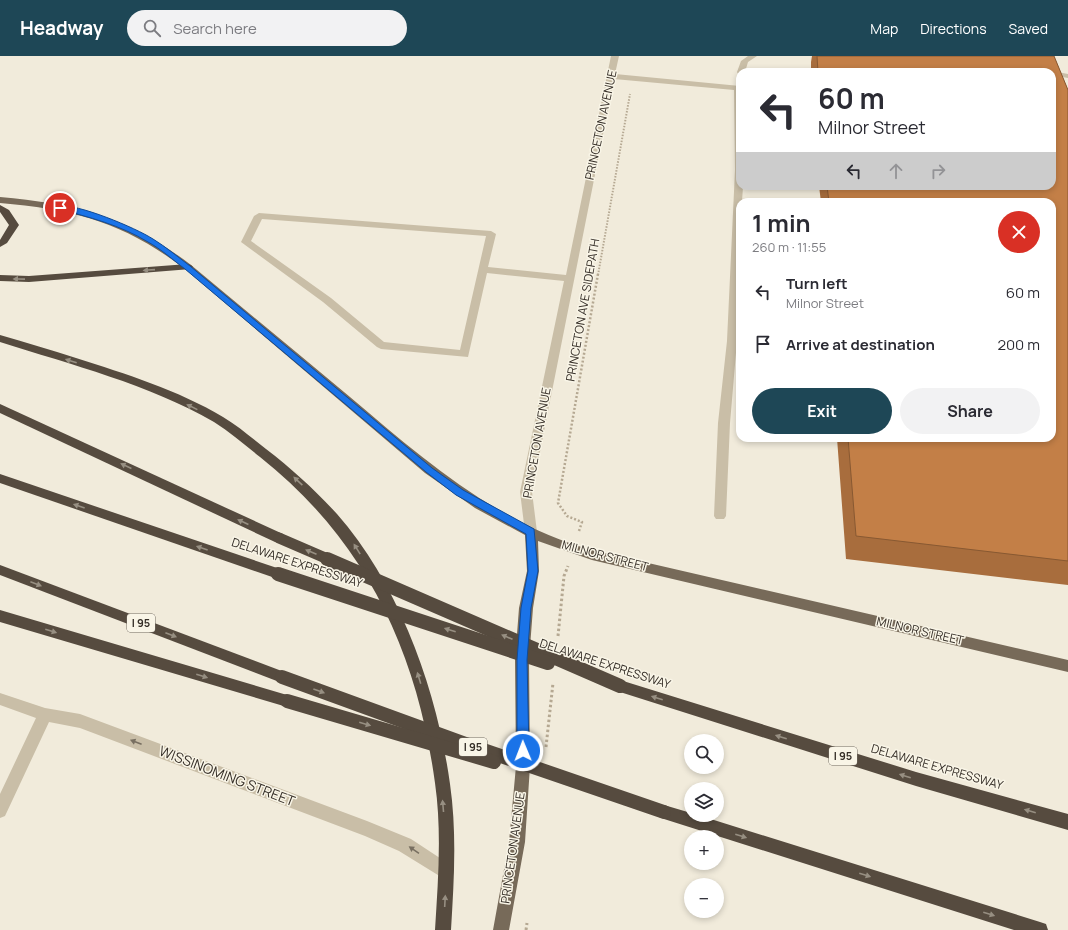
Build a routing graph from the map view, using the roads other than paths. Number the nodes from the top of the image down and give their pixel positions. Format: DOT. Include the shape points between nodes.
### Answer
graph roads {
  1 [pos="615,56"];
  2 [pos="754,56"];
  3 [pos="742,68"];
  4 [pos="1056,73"];
  5 [pos="611,76"];
  6 [pos="1068,76"];
  7 [pos="736,88"];
  8 [pos="0,200"];
  9 [pos="0,208"];
  10 [pos="736,243"];
  11 [pos="0,244"];
  12 [pos="188,267"];
  13 [pos="483,270"];
  14 [pos="0,278"];
  15 [pos="570,278"];
  16 [pos="0,338"];
  17 [pos="0,408"];
  18 [pos="0,478"];
  19 [pos="720,516"];
  20 [pos="531,532"];
  21 [pos="0,570"];
  22 [pos="0,616"];
  23 [pos="1068,666"];
  24 [pos="620,686"];
  25 [pos="0,700"];
  26 [pos="45,715"];
  27 [pos="0,811"];
  28 [pos="664,812"];
  29 [pos="1068,822"];
  30 [pos="446,872"];
  31 [pos="443,930"];
  32 [pos="501,930"];
  33 [pos="1040,930"];
  1 -- 5 [label="street, PRINCETON AVENUE"];
  2 -- 3 [label="street" via="745,61"];
  4 -- 6 [label="street"];
  5 -- 7 [label="street"];
  5 -- 15 [label="street, PRINCETON AVENUE"];
  8 -- 12 [label="main road, MILNOR STREET" via="36,203 85,213 150,240"];
  9 -- 11 [label="highway" via="6,212 14,225"];
  10 -- 19 [label="street"];
  12 -- 14 [label="highway, one-way" via="29,279"];
  12 -- 20 [label="main road, MILNOR STREET" via="429,470 460,493"];
  13 -- 13 [label="street" via="464,354 380,345 326,300 246,242 259,216 491,234"];
  13 -- 15 [label="street"];
  15 -- 20 [label="street, PRINCETON AVENUE" via="526,492"];
  30 -- 16 [label="highway, one-way" via="447,842 441,778 431,719 410,651 379,584 351,539 300,481 217,419 167,395"];
  24 -- 17 [label="highway, one-way, bridge" via="279,538"];
  24 -- 18 [label="highway, DELAWARE EXPRESSWAY / I 95, one-way, bridge" via="278,574"];
  20 -- 23 [label="main road, MILNOR STREET" via="573,550"];
  20 -- 32 [label="main road, PRINCETON AVENUE" via="533,571 526,608 522,660 523,766 517,842"];
  21 -- 28 [label="highway, I 95, one-way, bridge" via="463,743"];
  22 -- 28 [label="highway, one-way, bridge"];
  29 -- 24 [label="highway, DELAWARE EXPRESSWAY / I 95, one-way" via="916,779"];
  25 -- 26 [label="street, WISSINOMING STREET"];
  26 -- 27 [label="street"];
  30 -- 26 [label="street, WISSINOMING STREET, one-way" via="406,845 367,829 80,721"];
  28 -- 33 [label="highway, I 95, one-way"];
  31 -- 30 [label="highway, one-way"];
}
